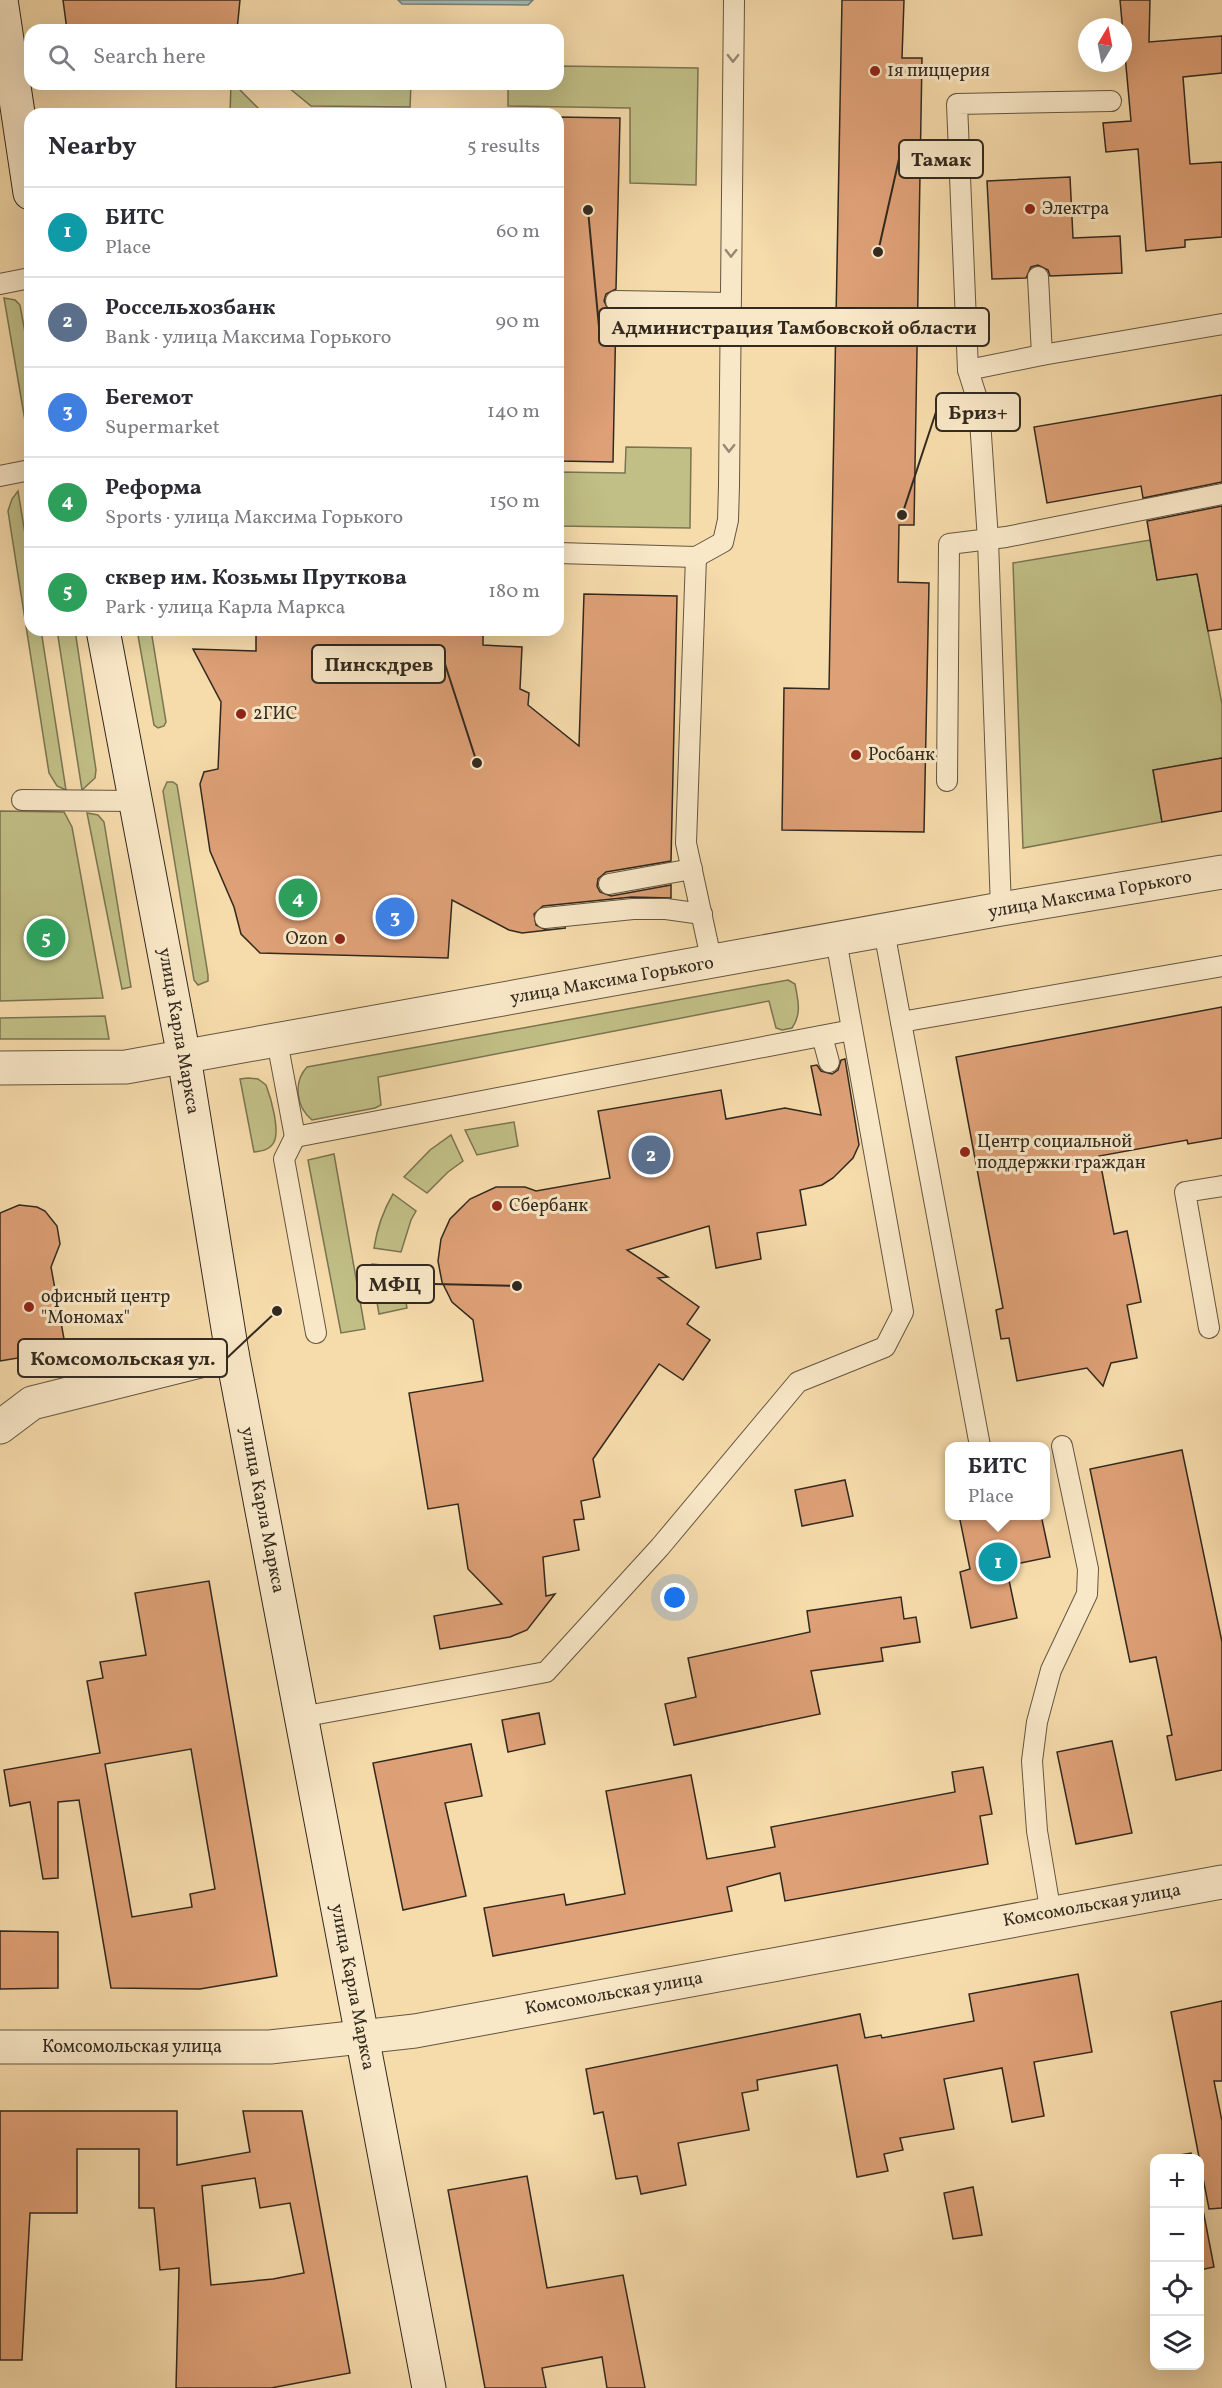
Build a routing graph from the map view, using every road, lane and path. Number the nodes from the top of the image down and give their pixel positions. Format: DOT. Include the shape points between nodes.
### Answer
graph roads {
  1 [pos="1,0"];
  2 [pos="734,0"];
  3 [pos="1111,101"];
  4 [pos="24,149"];
  5 [pos="1038,277"];
  6 [pos="24,279"];
  7 [pos="0,284"];
  8 [pos="616,301"];
  9 [pos="730,303"];
  10 [pos="1222,324"];
  11 [pos="1041,355"];
  12 [pos="968,370"];
  13 [pos="24,471"];
  14 [pos="0,476"];
  15 [pos="1222,494"];
  16 [pos="988,540"];
  17 [pos="564,553"];
  18 [pos="696,557"];
  19 [pos="104,636"];
  20 [pos="947,781"];
  21 [pos="22,800"];
  22 [pos="135,801"];
  23 [pos="692,869"];
  24 [pos="1222,872"];
  25 [pos="609,884"];
  26 [pos="1001,909"];
  27 [pos="702,914"];
  28 [pos="545,918"];
  29 [pos="884,931"];
  30 [pos="836,940"];
  31 [pos="712,963"];
  32 [pos="1222,966"];
  33 [pos="901,1022"];
  34 [pos="852,1030"];
  35 [pos="822,1036"];
  36 [pos="277,1041"];
  37 [pos="184,1057"];
  38 [pos="829,1062"];
  39 [pos="0,1068"];
  40 [pos="295,1137"];
  41 [pos="1222,1186"];
  42 [pos="1209,1328"];
  43 [pos="316,1333"];
  44 [pos="232,1353"];
  45 [pos="0,1427"];
  46 [pos="979,1442"];
  47 [pos="1062,1446"];
  48 [pos="301,1717"];
  49 [pos="1222,1882"];
  50 [pos="1051,1914"];
  51 [pos="361,2036"];
  52 [pos="0,2048"];
  53 [pos="429,2388"];
  1 -- 4 [label="street"];
  2 -- 9 [label="lane, one-way"];
  3 -- 12 [label="lane" via="957,104"];
  5 -- 11 [label="lane"];
  6 -- 7 [label="lane"];
  8 -- 9 [label="lane"];
  9 -- 18 [label="lane, one-way" via="728,520 723,542"];
  10 -- 11 [label="lane"];
  11 -- 12 [label="lane"];
  12 -- 16 [label="lane" via="979,405"];
  13 -- 14 [label="lane"];
  15 -- 16 [label="lane"];
  16 -- 20 [label="lane" via="949,544"];
  16 -- 26 [label="lane"];
  17 -- 18 [label="lane"];
  18 -- 23 [label="lane" via="686,843"];
  19 -- 22 [label="street, улица Карла Маркса"];
  21 -- 22 [label="lane"];
  22 -- 37 [label="street, улица Карла Маркса"];
  23 -- 25 [label="lane"];
  23 -- 27 [label="lane"];
  24 -- 26 [label="street, улица Максима Горького"];
  26 -- 29 [label="street, улица Максима Горького"];
  27 -- 28 [label="lane" via="633,909"];
  27 -- 31 [label="lane"];
  29 -- 30 [label="street, улица Максима Горького"];
  29 -- 33 [label="lane"];
  30 -- 31 [label="street, улица Максима Горького"];
  30 -- 34 [label="lane"];
  31 -- 36 [label="street, улица Максима Горького"];
  32 -- 33 [label="lane"];
  33 -- 46 [label="lane"];
  34 -- 35 [label="lane"];
  34 -- 48 [label="lane" via="903,1312 885,1347 798,1382 660,1547 546,1672"];
  35 -- 38 [label="lane"];
  35 -- 40 [label="lane"];
  36 -- 37 [label="street, улица Максима Горького"];
  36 -- 40 [label="lane"];
  37 -- 39 [label="street, улица Максима Горького" via="126,1066"];
  37 -- 44 [label="street, улица Карла Маркса"];
  40 -- 43 [label="lane" via="284,1159"];
  41 -- 42 [label="lane" via="1185,1192"];
  44 -- 45 [label="street" via="32,1403"];
  44 -- 48 [label="street, улица Карла Маркса"];
  47 -- 50 [label="lane" via="1088,1569 1087,1594 1051,1670 1037,1722 1032,1761 1037,1831"];
  48 -- 51 [label="street, улица Карла Маркса"];
  49 -- 50 [label="street, Комсомольская улица"];
  50 -- 51 [label="street, Комсомольская улица" via="414,2031"];
  51 -- 52 [label="street, Комсомольская улица" via="270,2047"];
  51 -- 53 [label="street, улица Карла Маркса"];
}
